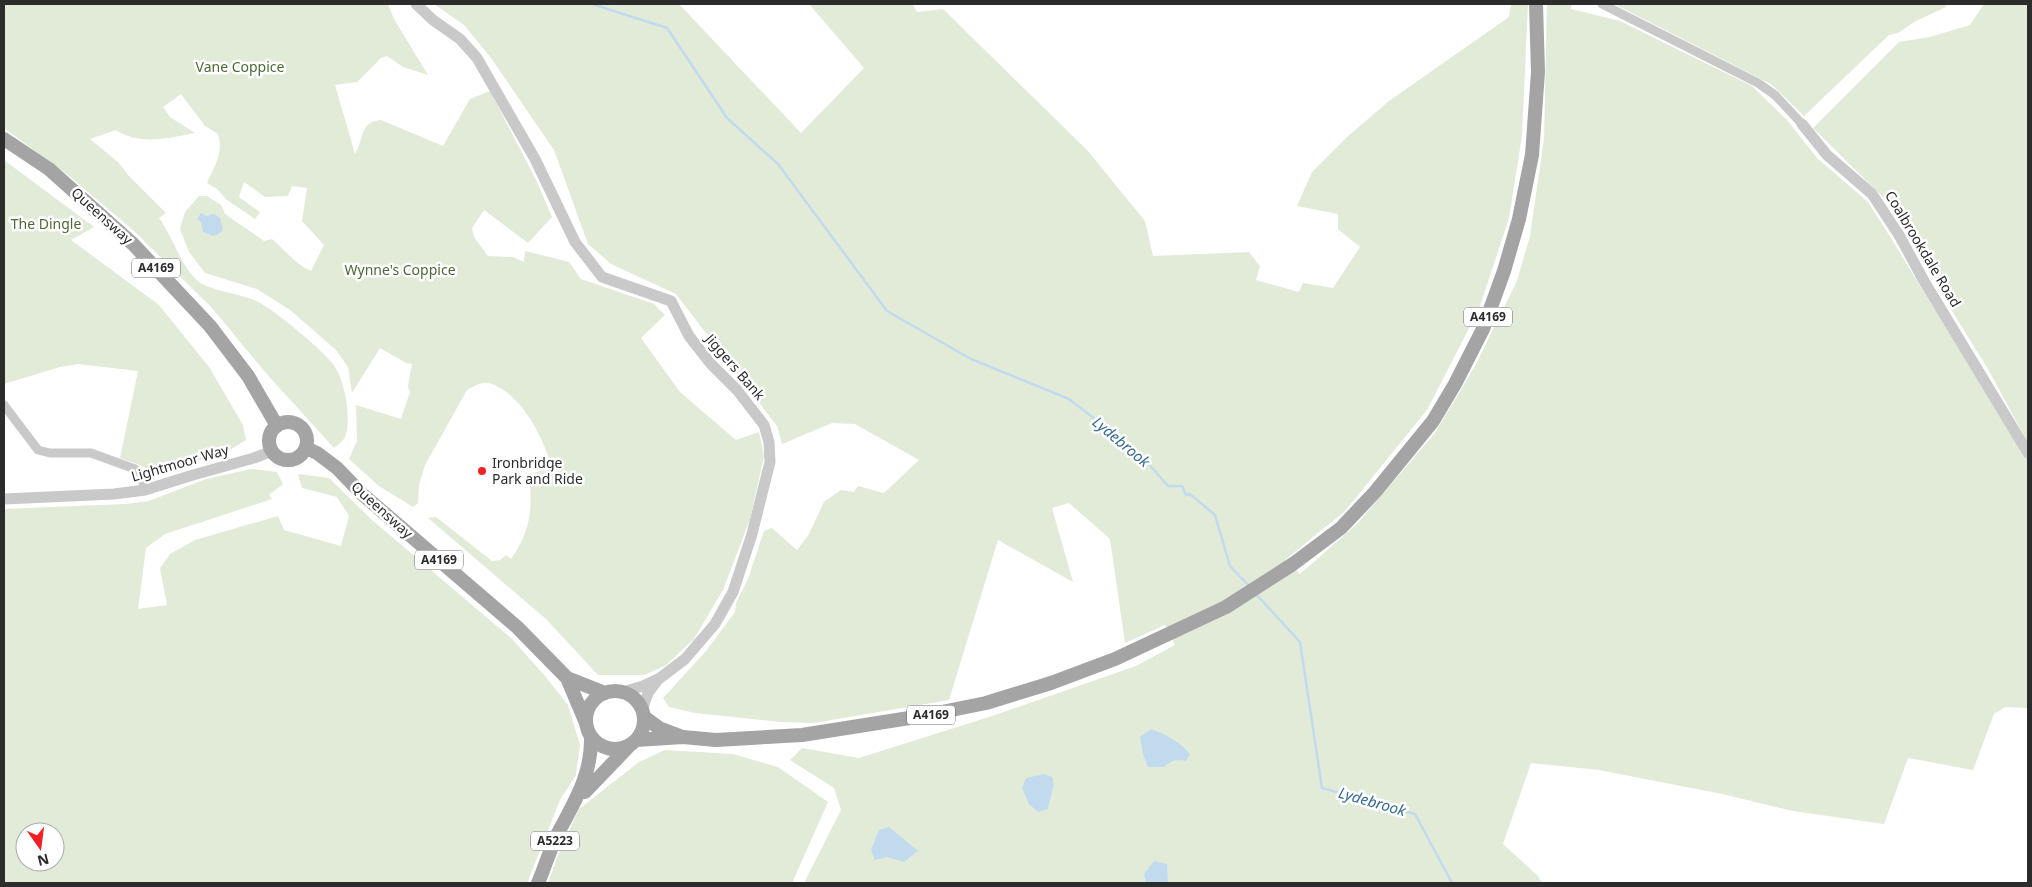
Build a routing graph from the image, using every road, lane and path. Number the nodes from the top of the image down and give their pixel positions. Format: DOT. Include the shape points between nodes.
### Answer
graph roads {
  1 [pos="416,4"];
  2 [pos="1536,4"];
  3 [pos="1602,4"];
  4 [pos="1802,124"];
  5 [pos="4,140"];
  6 [pos="4,405"];
  7 [pos="277,426"];
  8 [pos="306,448"];
  9 [pos="272,451"];
  10 [pos="2028,453"];
  11 [pos="146,490"];
  12 [pos="4,499"];
  13 [pos="567,678"];
  14 [pos="660,678"];
  15 [pos="622,692"];
  16 [pos="605,693"];
  17 [pos="643,714"];
  18 [pos="586,723"];
  19 [pos="591,737"];
  20 [pos="683,737"];
  21 [pos="633,743"];
  22 [pos="576,802"];
  23 [pos="538,883"];
  1 -- 14 [label="street, Jiggers Bank" via="460,39 477,58 535,160 574,242 602,277 671,301 689,336 764,425 770,462 733,592 715,624 685,659"];
  2 -- 20 [label="main road, A4169" via="1538,72 1532,155 1519,219 1484,330 1433,421 1409,453 1341,528 1293,564 1226,606 1115,659 1052,683 986,703 802,735 716,740"];
  3 -- 4 [label="street, Coalbrookdale Road" via="1758,83 1775,95"];
  4 -- 10 [label="street, Coalbrookdale Road" via="1827,156 1872,194"];
  5 -- 7 [label="main road, Queensway / A4169" via="49,169 133,244 210,326 248,376"];
  6 -- 11 [label="street" via="38,450 91,453 135,468"];
  7 -- 8 [label="main road" via="288,422 300,426 307,436"];
  7 -- 9 [label="main road" via="269,440"];
  8 -- 9 [label="main road" via="299,457 289,460 279,458"];
  8 -- 13 [label="main road, Queensway / A4169" via="337,468 362,494 517,627"];
  9 -- 11 [label="street, Lightmoor Way"];
  11 -- 12 [label="street, Lightmoor Way"];
  13 -- 16 [label="main road, Queensway / A4169"];
  13 -- 18 [label="main road, Queensway / A4169"];
  14 -- 15 [label="street, Jiggers Bank"];
  14 -- 17 [label="street, Jiggers Bank" via="648,693"];
  15 -- 16 [label="main road"];
  15 -- 17 [label="main road" via="638,702"];
  16 -- 18 [label="main road" via="591,705"];
  17 -- 20 [label="main road, A4169" via="659,728"];
  17 -- 21 [label="main road" via="641,734"];
  18 -- 19 [label="main road"];
  19 -- 21 [label="main road" via="613,749"];
  19 -- 22 [label="main road, A5223" via="587,776"];
  20 -- 21 [label="main road, A4169"];
  21 -- 22 [label="main road, A5223"];
  22 -- 23 [label="main road, A5223" via="557,835"];
}
